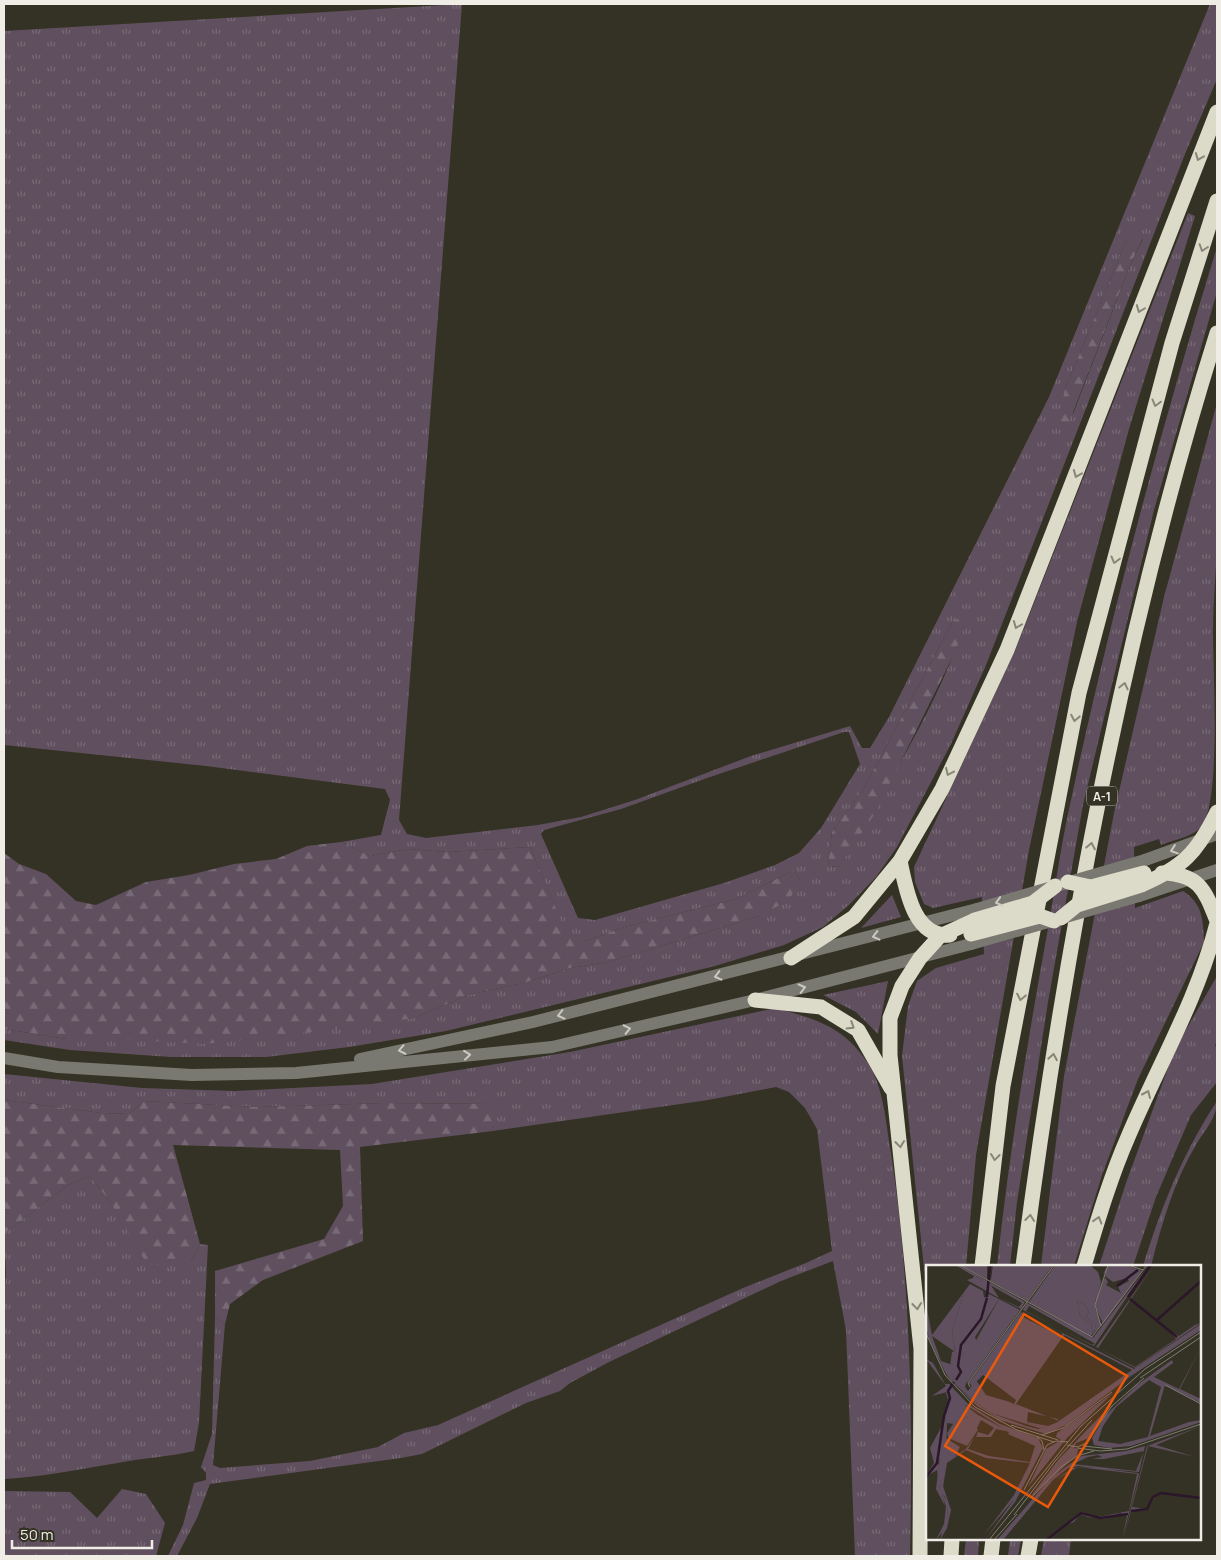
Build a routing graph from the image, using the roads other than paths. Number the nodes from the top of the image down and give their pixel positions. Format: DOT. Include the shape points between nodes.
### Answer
graph roads {
  1 [pos="1217,112"];
  2 [pos="1217,201"];
  3 [pos="1217,333"];
  4 [pos="1217,812"];
  5 [pos="1210,837"];
  6 [pos="900,861"];
  7 [pos="1217,870"];
  8 [pos="1168,873"];
  9 [pos="1142,878"];
  10 [pos="1192,880"];
  11 [pos="1217,922"];
  12 [pos="923,924"];
  13 [pos="974,927"];
  14 [pos="940,936"];
  15 [pos="1217,945"];
  16 [pos="791,958"];
  17 [pos="920,958"];
  18 [pos="1208,958"];
  19 [pos="755,1000"];
  20 [pos="4,1058"];
  21 [pos="296,1073"];
  22 [pos="895,1096"];
  23 [pos="982,1265"];
  24 [pos="1024,1265"];
  25 [pos="1084,1265"];
  26 [pos="952,1540"];
  27 [pos="993,1540"];
  28 [pos="1031,1540"];
  29 [pos="920,1556"];
  30 [pos="951,1556"];
  31 [pos="991,1556"];
  32 [pos="1028,1556"];
  1 -- 6 [label="highway, one-way" via="1007,650 942,789"];
  2 -- 23 [label="highway, one-way" via="1172,343 1079,693 1003,1086"];
  24 -- 3 [label="highway, A-1, one-way" via="1047,1088 1120,707 1155,558"];
  4 -- 5 [label="highway"];
  5 -- 8 [label="highway"];
  5 -- 9 [label="street, one-way"];
  6 -- 12 [label="highway" via="909,903"];
  6 -- 16 [label="highway" via="854,917"];
  7 -- 10 [label="street"];
  8 -- 9 [label="highway"];
  8 -- 10 [label="highway"];
  9 -- 10 [label="street"];
  9 -- 13 [label="highway, one-way, bridge" via="1090,887 1062,884 1032,903"];
  9 -- 13 [label="highway, bridge" via="1077,905 1058,920 1040,916"];
  10 -- 11 [label="highway" via="1204,889"];
  11 -- 18 [label="highway"];
  12 -- 13 [label="street"];
  12 -- 14 [label="highway"];
  12 -- 16 [label="street, one-way"];
  13 -- 14 [label="highway"];
  13 -- 17 [label="street"];
  14 -- 17 [label="highway"];
  15 -- 18 [label="highway"];
  16 -- 21 [label="street, one-way" via="533,1022"];
  19 -- 17 [label="street, one-way"];
  17 -- 22 [label="highway" via="902,986 890,1018"];
  25 -- 18 [label="highway, one-way" via="1127,1138"];
  21 -- 19 [label="street, one-way" via="552,1047"];
  19 -- 22 [label="highway, one-way" via="821,1007 858,1030"];
  20 -- 21 [label="street" via="58,1067 192,1075"];
  22 -- 29 [label="highway, one-way" via="921,1349"];
  26 -- 30 [label="highway"];
  27 -- 31 [label="highway"];
  28 -- 32 [label="highway"];
}
